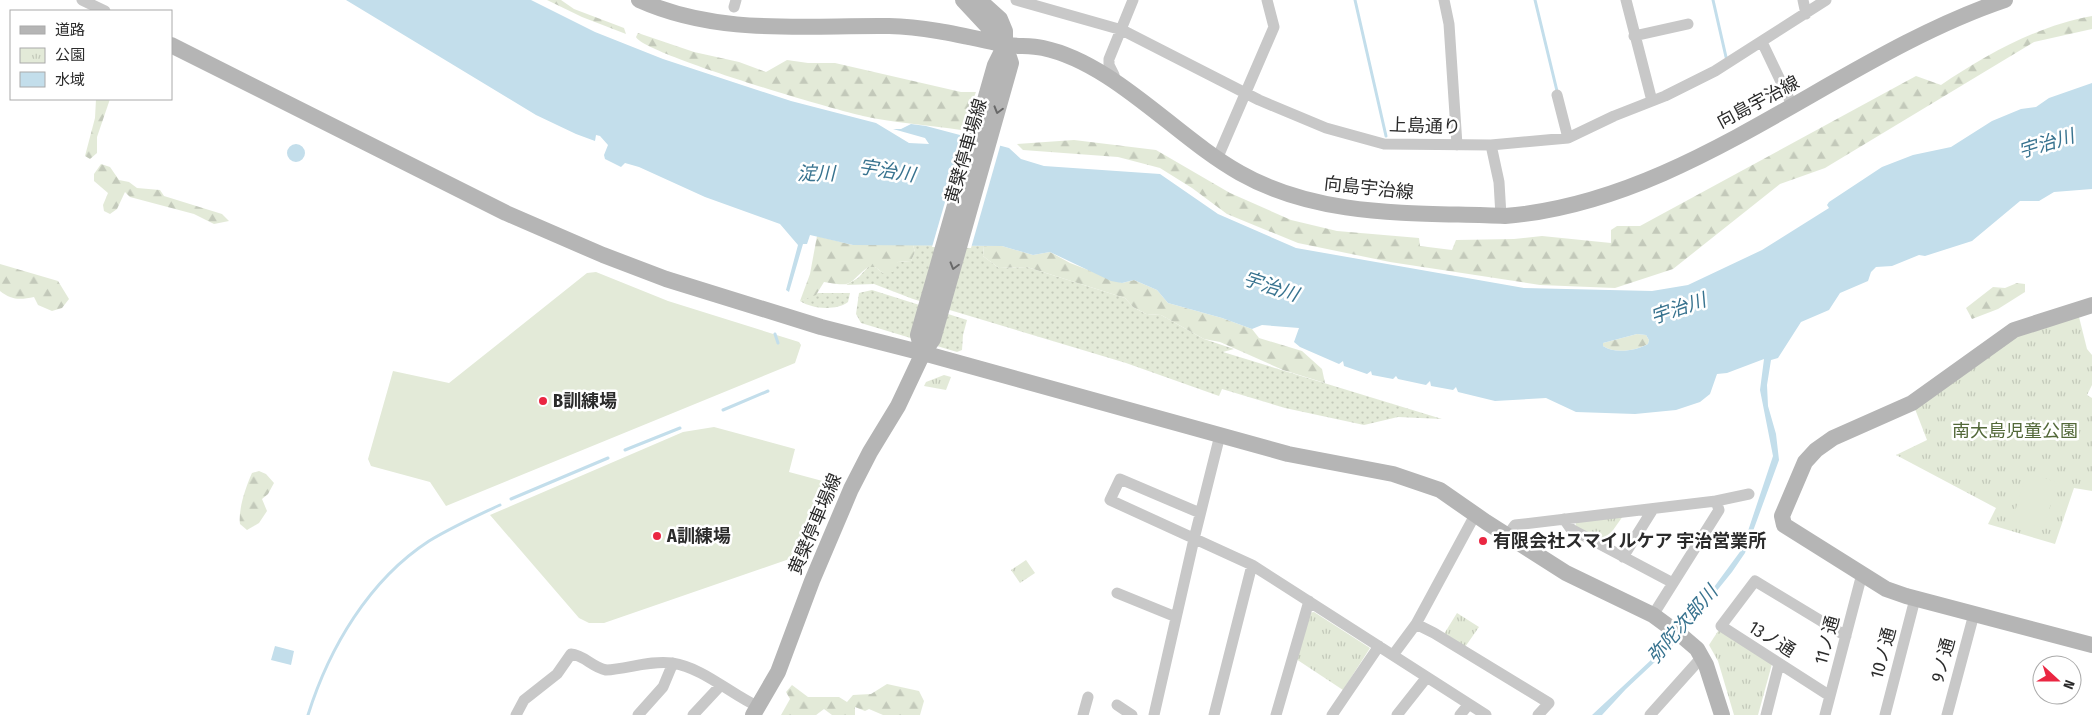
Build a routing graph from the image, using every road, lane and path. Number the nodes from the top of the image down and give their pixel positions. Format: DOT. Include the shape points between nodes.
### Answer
graph roads {
  1 [pos="82,0"];
  2 [pos="639,0"];
  3 [pos="963,0"];
  4 [pos="1016,0"];
  5 [pos="1132,0"];
  6 [pos="1268,0"];
  7 [pos="1444,0"];
  8 [pos="1626,0"];
  9 [pos="1803,0"];
  10 [pos="1826,0"];
  11 [pos="2005,0"];
  12 [pos="1983,4"];
  13 [pos="978,7"];
  14 [pos="103,10"];
  15 [pos="1806,14"];
  16 [pos="1688,24"];
  17 [pos="1122,30"];
  18 [pos="966,35"];
  19 [pos="1634,36"];
  20 [pos="1762,42"];
  21 [pos="172,46"];
  22 [pos="1004,55"];
  23 [pos="1111,80"];
  24 [pos="1245,93"];
  25 [pos="1557,95"];
  26 [pos="1652,101"];
  27 [pos="1793,107"];
  28 [pos="1568,138"];
  29 [pos="1457,145"];
  30 [pos="1491,145"];
  31 [pos="1217,159"];
  32 [pos="1501,216"];
  33 [pos="2092,305"];
  34 [pos="925,345"];
  35 [pos="1220,435"];
  36 [pos="1749,494"];
  37 [pos="1716,501"];
  38 [pos="1652,508"];
  39 [pos="1200,514"];
  40 [pos="1475,515"];
  41 [pos="1564,519"];
  42 [pos="1507,536"];
  43 [pos="1194,539"];
  44 [pos="1623,557"];
  45 [pos="1252,565"];
  46 [pos="1862,574"];
  47 [pos="1673,583"];
  48 [pos="1117,593"];
  49 [pos="1915,599"];
  50 [pos="1309,601"];
  51 [pos="1974,614"];
  52 [pos="1653,615"];
  53 [pos="1176,617"];
  54 [pos="1416,624"];
  55 [pos="1846,636"];
  56 [pos="2092,645"];
  57 [pos="1379,646"];
  58 [pos="1393,655"];
  59 [pos="1702,657"];
  60 [pos="673,663"];
  61 [pos="1779,664"];
  62 [pos="1427,677"];
  63 [pos="721,685"];
  64 [pos="1830,696"];
  65 [pos="1088,697"];
  66 [pos="1469,704"];
  67 [pos="1117,705"];
  68 [pos="756,711"];
  69 [pos="516,715"];
  70 [pos="638,715"];
  71 [pos="693,715"];
  72 [pos="1083,715"];
  73 [pos="1132,715"];
  74 [pos="1154,715"];
  75 [pos="1214,715"];
  76 [pos="1276,715"];
  77 [pos="1332,715"];
  78 [pos="1397,715"];
  79 [pos="1460,715"];
  80 [pos="1486,715"];
  81 [pos="1538,715"];
  82 [pos="1650,715"];
  83 [pos="1722,715"];
  84 [pos="1766,715"];
  85 [pos="1825,715"];
  86 [pos="1885,715"];
  87 [pos="1947,715"];
  1 -- 14 [label="street"];
  2 -- 18 [label="street, 向島宇治線" via="710,22 776,28 889,26"];
  3 -- 13 [label="street"];
  4 -- 17 [label="street, 上島通り"];
  5 -- 17 [label="street"];
  6 -- 24 [label="street" via="1274,27"];
  7 -- 29 [label="street" via="1449,24"];
  8 -- 19 [label="street"];
  9 -- 15 [label="street"];
  10 -- 15 [label="street, 上島通り"];
  11 -- 12 [label="street, 向島宇治線"];
  12 -- 27 [label="street, 向島宇治線"];
  13 -- 18 [label="street" via="975,26"];
  13 -- 22 [label="street"];
  15 -- 20 [label="street, 上島通り"];
  16 -- 19 [label="street"];
  17 -- 23 [label="street" via="1109,62 1114,76"];
  17 -- 24 [label="street, 上島通り"];
  18 -- 22 [label="street, 向島宇治線"];
  19 -- 26 [label="street"];
  20 -- 26 [label="street, 上島通り" via="1715,71"];
  20 -- 27 [label="street"];
  21 -- 34 [label="street" via="498,209 603,255 729,300 821,327"];
  22 -- 23 [label="street, 向島宇治線" via="1044,48 1087,64"];
  22 -- 34 [label="street, 黄檗停車場線" via="918,335"];
  23 -- 31 [label="street, 向島宇治線"];
  24 -- 29 [label="street, 上島通り" via="1326,128 1384,144"];
  24 -- 31 [label="street"];
  25 -- 28 [label="street"];
  26 -- 28 [label="street, 上島通り"];
  27 -- 32 [label="street, 向島宇治線" via="1707,152 1633,184 1570,205"];
  28 -- 30 [label="street, 上島通り"];
  29 -- 30 [label="street, 上島通り"];
  30 -- 32 [label="street"];
  31 -- 32 [label="street, 向島宇治線" via="1265,185 1323,205"];
  33 -- 46 [label="street" via="2002,336 1912,403 1833,438 1805,462 1782,516 1784,525"];
  34 -- 35 [label="street"];
  34 -- 68 [label="street, 黄檗停車場線" via="898,406 851,489 778,672"];
  35 -- 39 [label="street"];
  35 -- 40 [label="street" via="1288,454 1405,477 1447,493"];
  36 -- 37 [label="street"];
  37 -- 38 [label="street"];
  37 -- 47 [label="street" via="1719,510"];
  38 -- 41 [label="street"];
  38 -- 44 [label="street"];
  39 -- 43 [label="street"];
  39 -- 43 [label="street" via="1120,479 1110,500"];
  40 -- 42 [label="street"];
  40 -- 54 [label="street"];
  41 -- 42 [label="street" via="1515,525"];
  41 -- 44 [label="street" via="1571,530"];
  42 -- 52 [label="street" via="1566,573"];
  43 -- 45 [label="street"];
  43 -- 53 [label="street"];
  44 -- 47 [label="street"];
  45 -- 50 [label="street"];
  45 -- 75 [label="street"];
  46 -- 49 [label="street" via="1886,589"];
  46 -- 55 [label="street, 11ノ通"];
  47 -- 52 [label="street"];
  48 -- 53 [label="street"];
  49 -- 51 [label="street"];
  49 -- 86 [label="street, 10ノ通"];
  50 -- 57 [label="street"];
  50 -- 76 [label="street"];
  51 -- 56 [label="street"];
  51 -- 87 [label="street, 9ノ通"];
  52 -- 59 [label="street" via="1679,633"];
  53 -- 74 [label="street"];
  54 -- 58 [label="street"];
  54 -- 81 [label="street" via="1549,703"];
  55 -- 61 [label="street, 13ノ通" via="1755,581 1721,626"];
  55 -- 64 [label="street, 11ノ通"];
  57 -- 58 [label="street"];
  57 -- 77 [label="street"];
  58 -- 62 [label="street"];
  59 -- 82 [label="street"];
  59 -- 83 [label="street"];
  60 -- 63 [label="street"];
  60 -- 69 [label="street" via="606,670 571,654 557,674 524,700"];
  60 -- 70 [label="street" via="663,687"];
  61 -- 64 [label="street, 13ノ通"];
  61 -- 84 [label="street"];
  62 -- 66 [label="street"];
  62 -- 78 [label="street"];
  63 -- 68 [label="street"];
  63 -- 71 [label="street"];
  64 -- 85 [label="street, 11ノ通"];
  65 -- 72 [label="street"];
  66 -- 79 [label="street"];
  66 -- 80 [label="street"];
  67 -- 73 [label="street"];
}
